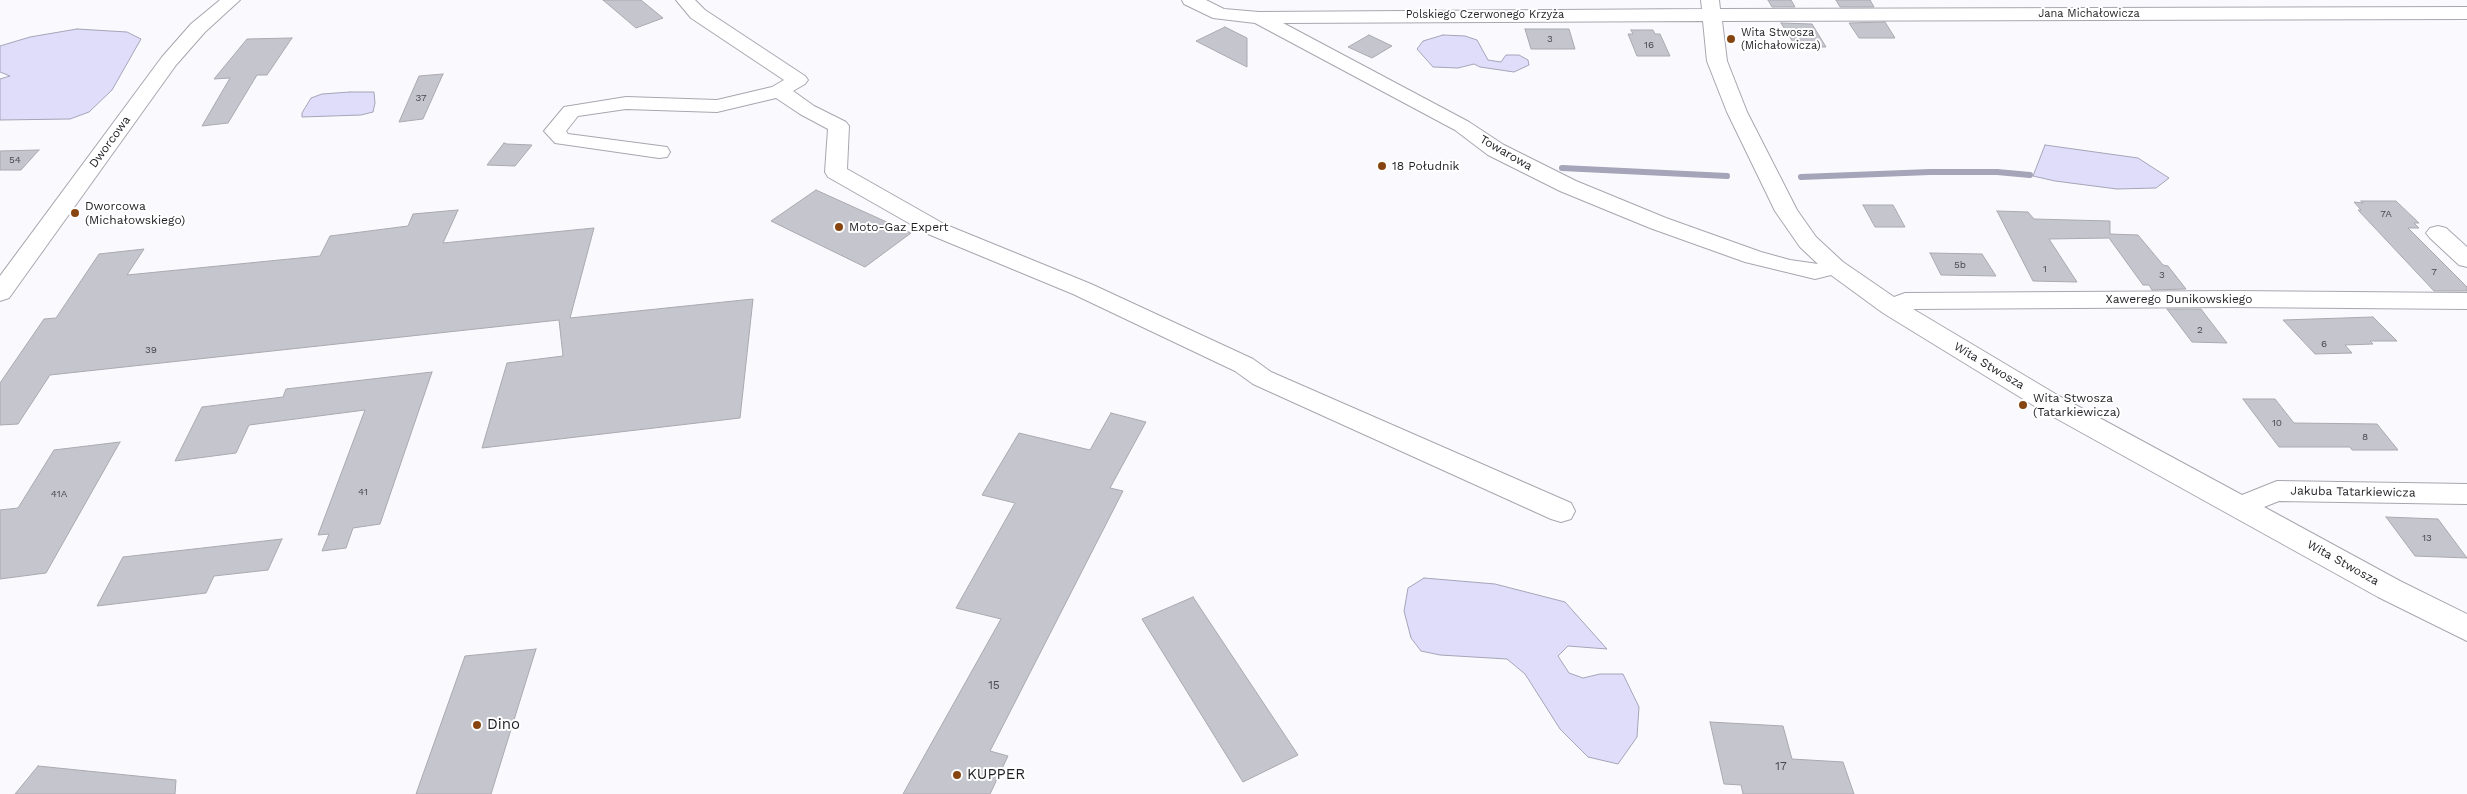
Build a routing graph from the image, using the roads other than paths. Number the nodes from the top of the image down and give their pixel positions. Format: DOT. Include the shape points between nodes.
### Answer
graph roads {
  1 [pos="231,0"];
  2 [pos="685,0"];
  3 [pos="1192,0"];
  4 [pos="1711,7"];
  5 [pos="2467,13"];
  6 [pos="1259,18"];
  7 [pos="779,91"];
  8 [pos="659,152"];
  9 [pos="2438,233"];
  10 [pos="2467,260"];
  11 [pos="1835,267"];
  12 [pos="0,293"];
  13 [pos="2467,301"];
  14 [pos="1892,306"];
  15 [pos="2467,494"];
  16 [pos="2246,510"];
  17 [pos="1561,511"];
  18 [pos="2467,628"];
  1 -- 12 [label="street, Dworcowa" via="198,28 169,61"];
  2 -- 7 [label="street" via="698,14 798,80"];
  3 -- 6 [label="street, Towarowa" via="1220,14"];
  4 -- 5 [label="street, Jana Michałowicza"];
  4 -- 6 [label="street, Polskiego Czerwonego Krzyża"];
  4 -- 11 [label="street, Wita Stwosza" via="1717,61 1737,112 1786,211 1808,242"];
  6 -- 11 [label="street, Towarowa" via="1462,126 1496,150 1568,186 1658,223 1771,262 1815,272"];
  7 -- 8 [label="street" via="717,106 626,103 571,111 554,131 562,139"];
  7 -- 17 [label="street" via="839,126 836,172 936,229 1082,289 1244,365 1262,378"];
  9 -- 10 [label="street"];
  11 -- 14 [label="street, Wita Stwosza"];
  13 -- 14 [label="street, Xawerego Dunikowskiego" via="1904,301"];
  14 -- 16 [label="street, Wita Stwosza" via="2050,403"];
  15 -- 16 [label="street, Jakuba Tatarkiewicza" via="2277,491 2254,500"];
  16 -- 18 [label="street, Wita Stwosza"];
}
